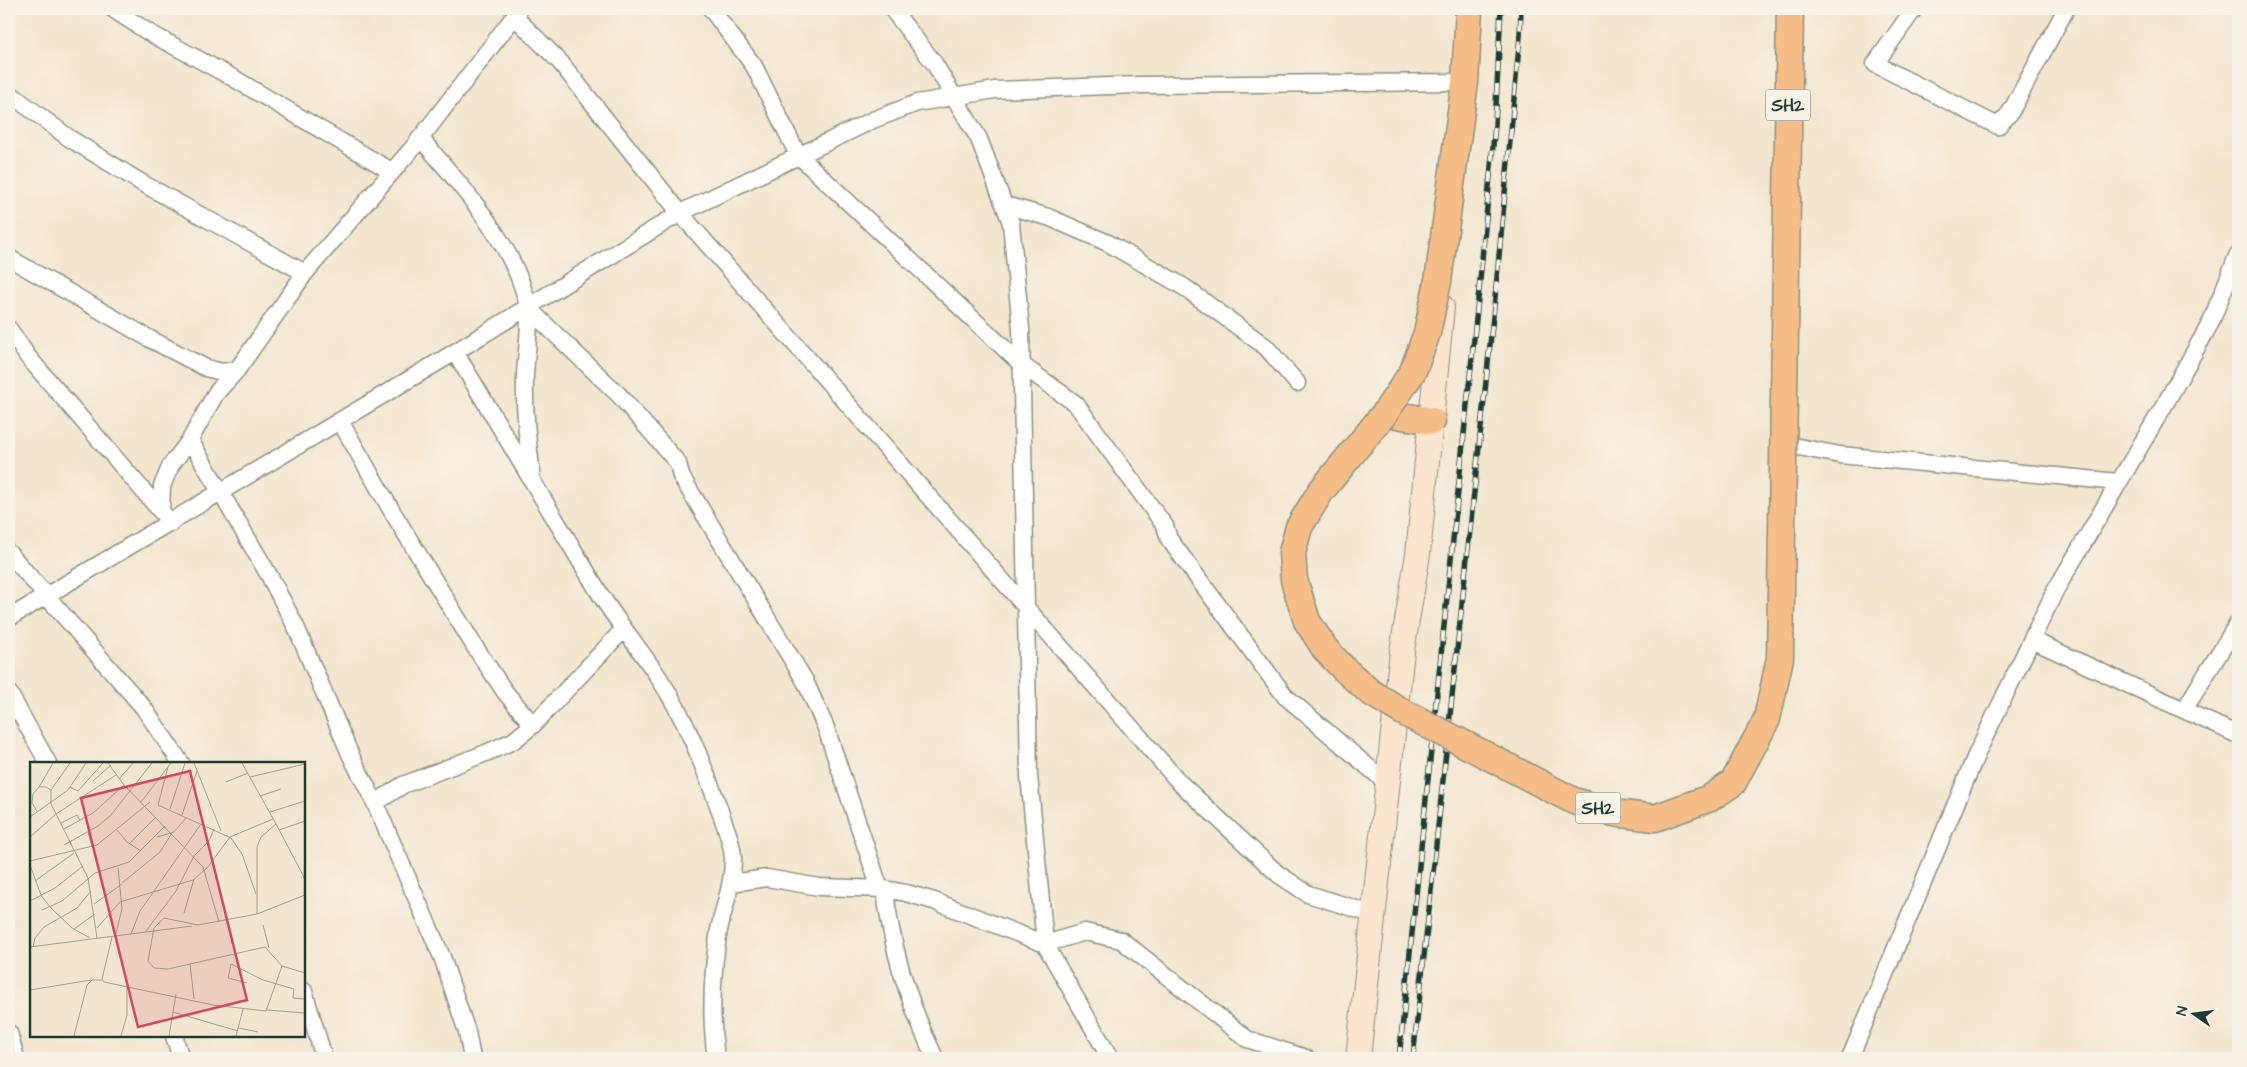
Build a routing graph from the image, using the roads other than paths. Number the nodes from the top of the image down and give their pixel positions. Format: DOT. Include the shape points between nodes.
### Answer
graph roads {
  1 [pos="113,9"];
  2 [pos="711,9"];
  3 [pos="892,9"];
  4 [pos="1469,9"];
  5 [pos="1790,9"];
  6 [pos="1914,9"];
  7 [pos="2066,9"];
  8 [pos="517,13"];
  9 [pos="1465,82"];
  10 [pos="9,93"];
  11 [pos="954,95"];
  12 [pos="420,138"];
  13 [pos="798,155"];
  14 [pos="391,171"];
  15 [pos="1453,180"];
  16 [pos="1005,205"];
  17 [pos="680,214"];
  18 [pos="2238,254"];
  19 [pos="9,258"];
  20 [pos="305,273"];
  21 [pos="528,308"];
  22 [pos="9,329"];
  23 [pos="455,352"];
  24 [pos="1022,365"];
  25 [pos="237,370"];
  26 [pos="1297,383"];
  27 [pos="1385,414"];
  28 [pos="1432,420"];
  29 [pos="340,421"];
  30 [pos="190,440"];
  31 [pos="1783,444"];
  32 [pos="533,481"];
  33 [pos="2118,482"];
  34 [pos="219,494"];
  35 [pos="166,517"];
  36 [pos="9,553"];
  37 [pos="46,596"];
  38 [pos="1026,608"];
  39 [pos="9,618"];
  40 [pos="2238,623"];
  41 [pos="623,630"];
  42 [pos="2032,640"];
  43 [pos="9,693"];
  44 [pos="2184,710"];
  45 [pos="532,725"];
  46 [pos="2238,735"];
  47 [pos="47,762"];
  48 [pos="180,762"];
  49 [pos="1388,784"];
  50 [pos="375,803"];
  51 [pos="731,883"];
  52 [pos="882,889"];
  53 [pos="1372,914"];
  54 [pos="1045,944"];
  55 [pos="305,994"];
  56 [pos="9,1033"];
  57 [pos="174,1037"];
  58 [pos="16,1058"];
  59 [pos="181,1058"];
  60 [pos="324,1058"];
  61 [pos="472,1058"];
  62 [pos="716,1058"];
  63 [pos="935,1058"];
  64 [pos="1110,1058"];
  65 [pos="1306,1058"];
  66 [pos="1358,1058"];
  67 [pos="1850,1058"];
  1 -- 14 [label="street"];
  2 -- 13 [label="street" via="754,66"];
  3 -- 11 [label="street"];
  4 -- 9 [label="main road, SH2"];
  5 -- 31 [label="main road, SH2, bridge"];
  6 -- 7 [label="street" via="1875,64 1998,126 2010,113"];
  8 -- 12 [label="street"];
  8 -- 17 [label="street" via="560,62"];
  9 -- 11 [label="street" via="1140,86 995,90"];
  9 -- 15 [label="main road, SH2"];
  10 -- 20 [label="street" via="69,138 142,183"];
  11 -- 13 [label="street" via="910,105"];
  11 -- 16 [label="street" via="980,139"];
  12 -- 14 [label="street"];
  12 -- 21 [label="street" via="466,190 492,229 510,258"];
  13 -- 17 [label="street"];
  13 -- 24 [label="street"];
  14 -- 20 [label="street"];
  15 -- 27 [label="main road, SH2, bridge" via="1427,332 1412,371"];
  15 -- 28 [label="main road"];
  16 -- 24 [label="street" via="1011,223"];
  16 -- 26 [label="street" via="1048,217 1108,243 1184,287 1266,347"];
  17 -- 21 [label="street"];
  17 -- 38 [label="street"];
  18 -- 33 [label="street" via="2210,324"];
  19 -- 25 [label="street" via="206,368 222,372"];
  20 -- 25 [label="street"];
  21 -- 23 [label="street"];
  21 -- 32 [label="street" via="526,428"];
  21 -- 52 [label="street" via="619,394 678,463 681,476 805,681 826,728"];
  22 -- 35 [label="street" via="28,356"];
  23 -- 29 [label="street"];
  23 -- 32 [label="street"];
  24 -- 38 [label="street"];
  24 -- 49 [label="street" via="1076,404 1165,526 1169,539 1285,696"];
  25 -- 30 [label="street" via="216,393"];
  27 -- 28 [label="main road"];
  27 -- 31 [label="main road, SH2, bridge" via="1321,491 1299,527 1292,553 1294,580 1307,621 1325,649 1370,692 1401,711 1574,801 1614,814 1655,818 1710,798 1733,783 1767,719 1780,658"];
  28 -- 49 [label="main road"];
  29 -- 34 [label="street"];
  29 -- 45 [label="street" via="475,647"];
  30 -- 34 [label="street"];
  30 -- 35 [label="street" via="171,465 162,486"];
  31 -- 33 [label="street" via="1840,455"];
  32 -- 41 [label="street"];
  33 -- 42 [label="street" via="2055,591"];
  34 -- 35 [label="street"];
  34 -- 50 [label="street" via="270,577 296,627 351,756"];
  35 -- 37 [label="street"];
  36 -- 37 [label="street"];
  37 -- 39 [label="street"];
  37 -- 48 [label="street" via="144,708"];
  38 -- 53 [label="street" via="1180,783 1278,874 1308,894"];
  38 -- 54 [label="street" via="1030,776"];
  40 -- 44 [label="street"];
  41 -- 45 [label="street"];
  41 -- 51 [label="street" via="659,678 704,768 733,856"];
  42 -- 44 [label="street"];
  42 -- 67 [label="street" via="1977,753"];
  43 -- 47 [label="street"];
  44 -- 46 [label="street"];
  45 -- 50 [label="street" via="513,741 403,786"];
  49 -- 53 [label="main road"];
  50 -- 61 [label="street" via="442,957 467,1032"];
  51 -- 52 [label="street" via="768,878 819,887"];
  51 -- 62 [label="street" via="719,929 713,979 712,1023"];
  52 -- 54 [label="street" via="934,902"];
  52 -- 63 [label="street" via="899,961"];
  53 -- 66 [label="main road"];
  54 -- 64 [label="street"];
  54 -- 65 [label="street" via="1085,932 1121,940 1247,1039"];
  55 -- 60 [label="street"];
  56 -- 58 [label="street"];
  57 -- 59 [label="street"];
}
